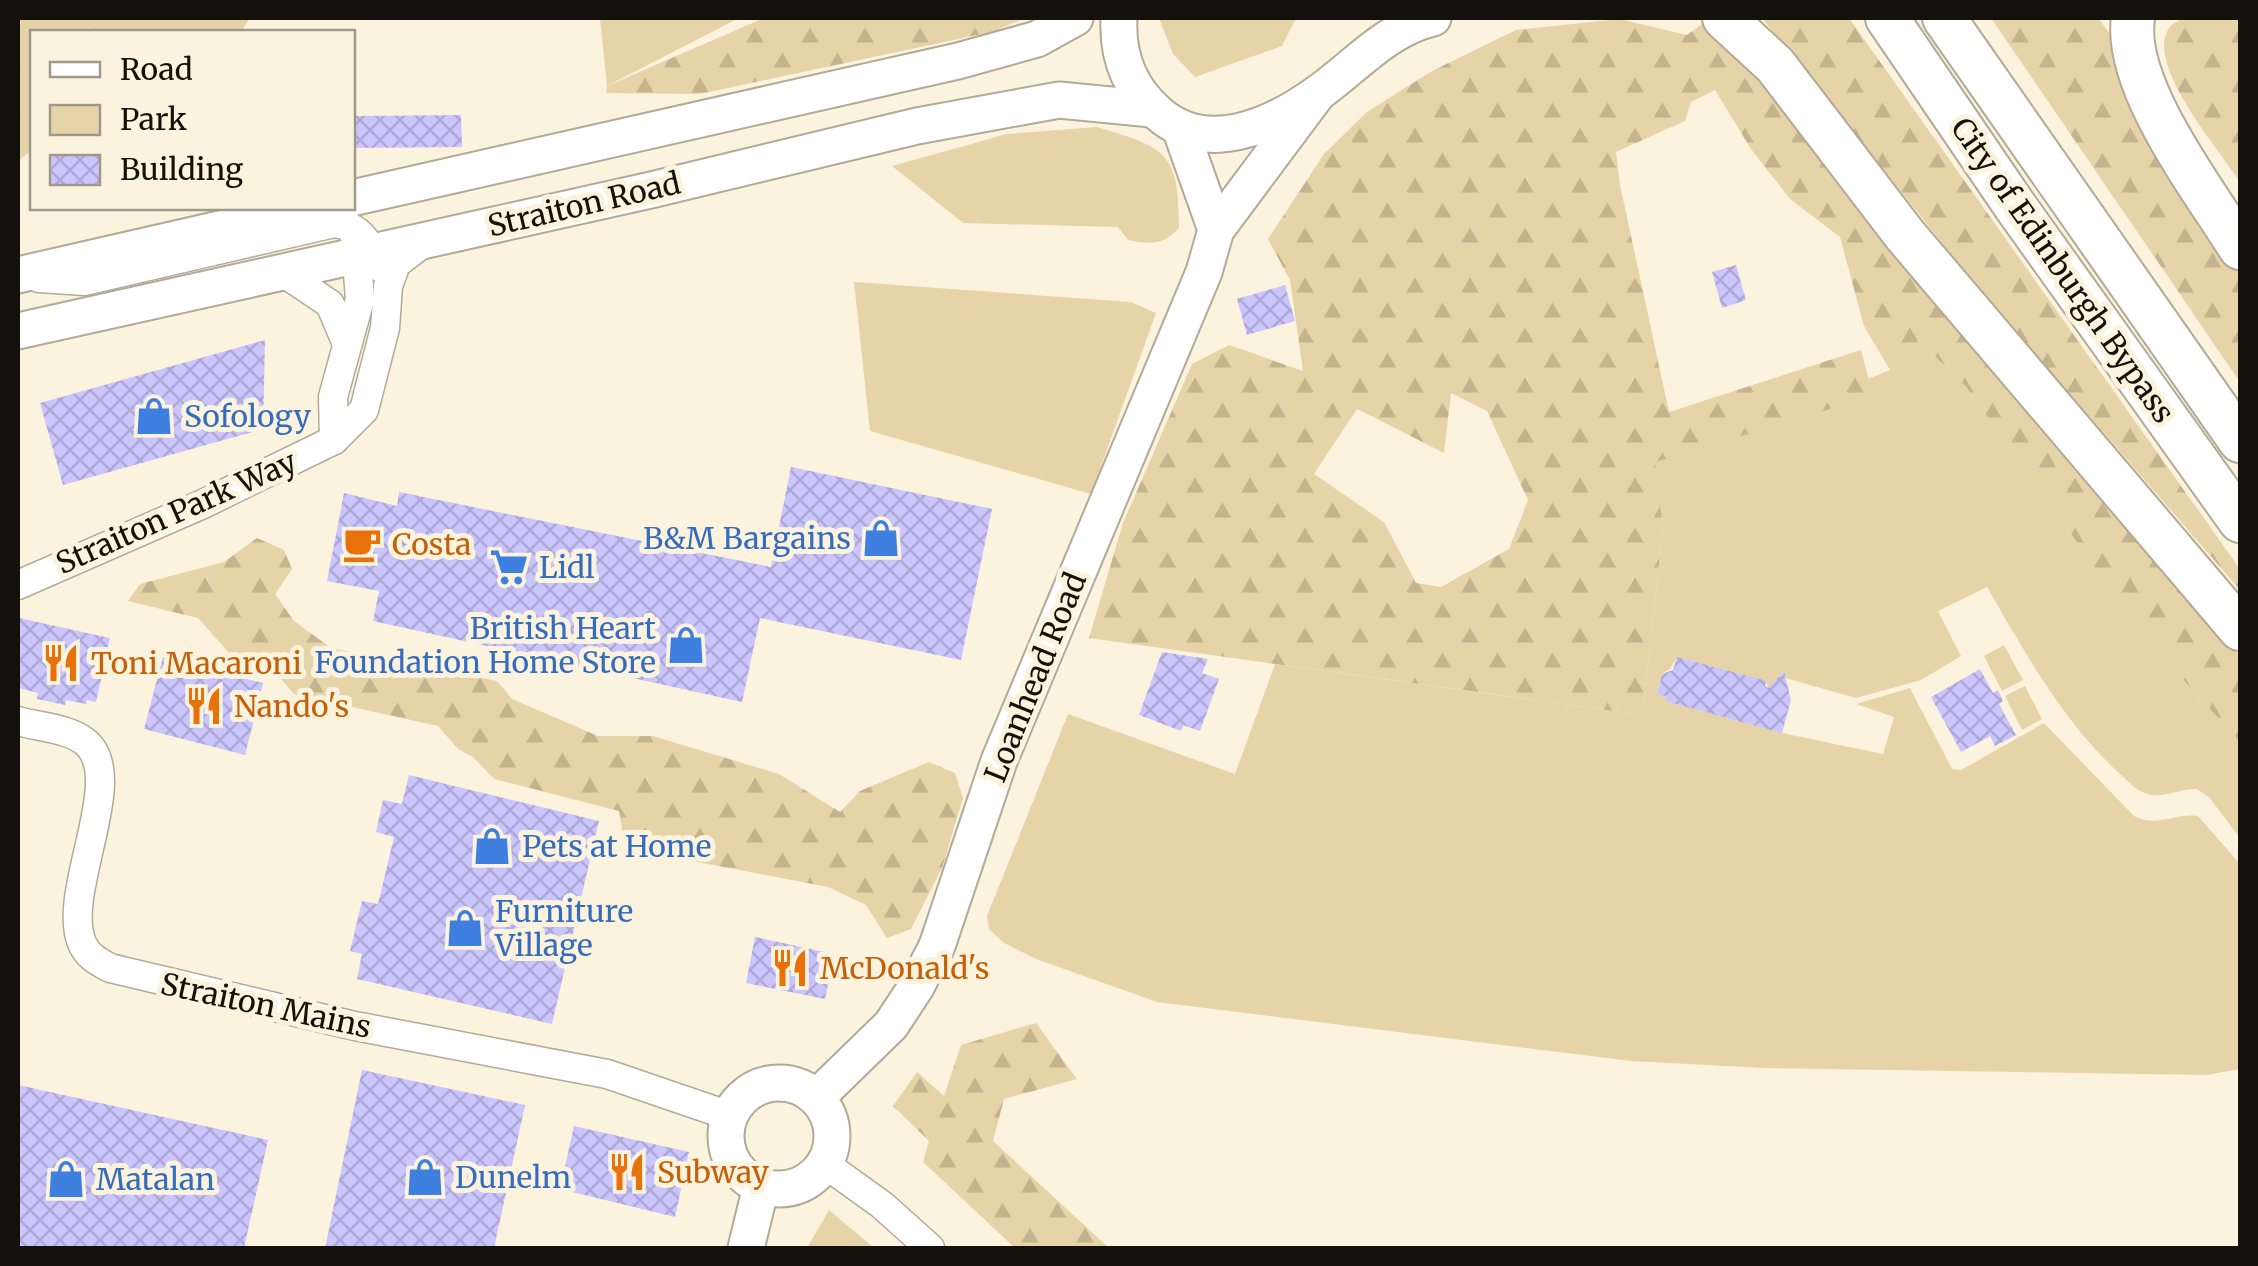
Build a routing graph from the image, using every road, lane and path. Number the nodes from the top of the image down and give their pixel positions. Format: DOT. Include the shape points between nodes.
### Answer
graph roads {
  1 [pos="1075,18"];
  2 [pos="1119,18"];
  3 [pos="1433,18"];
  4 [pos="1724,18"];
  5 [pos="1887,18"];
  6 [pos="1944,18"];
  7 [pos="2134,18"];
  8 [pos="1318,93"];
  9 [pos="1152,109"];
  10 [pos="1181,131"];
  11 [pos="302,210"];
  12 [pos="363,225"];
  13 [pos="1216,230"];
  14 [pos="433,238"];
  15 [pos="2240,248"];
  16 [pos="281,271"];
  17 [pos="18,276"];
  18 [pos="388,286"];
  19 [pos="21,329"];
  20 [pos="347,344"];
  21 [pos="334,440"];
  22 [pos="2240,442"];
  23 [pos="2240,521"];
  24 [pos="18,585"];
  25 [pos="2240,630"];
  26 [pos="18,722"];
  27 [pos="816,1098"];
  28 [pos="730,1116"];
  29 [pos="825,1164"];
  30 [pos="761,1186"];
  31 [pos="746,1248"];
  32 [pos="930,1248"];
  1 -- 12 [label="main road, Straiton Road" via="1037,38 958,61"];
  2 -- 9 [label="main road" via="1130,81"];
  3 -- 8 [label="main road" via="1386,40"];
  4 -- 25 [label="highway" via="1774,65 1905,235"];
  5 -- 23 [label="highway, City of Edinburgh Bypass"];
  6 -- 22 [label="highway, City of Edinburgh Bypass"];
  7 -- 15 [label="highway" via="2134,58 2145,93"];
  8 -- 10 [label="main road" via="1222,137"];
  8 -- 13 [label="main road, Loanhead Road"];
  9 -- 10 [label="main road"];
  9 -- 14 [label="main road, Straiton Road" via="1072,101 1027,105"];
  10 -- 13 [label="main road"];
  11 -- 17 [label="main road"];
  12 -- 14 [label="main road, Straiton Road"];
  12 -- 16 [label="main road, Straiton Road"];
  12 -- 17 [label="street" via="334,223 84,281"];
  12 -- 18 [label="street"];
  12 -- 20 [label="street, Straiton Park Way" via="360,299"];
  13 -- 27 [label="main road, Loanhead Road" via="999,761 937,946 891,1025"];
  14 -- 18 [label="street" via="396,264"];
  16 -- 19 [label="main road, Straiton Road"];
  16 -- 20 [label="street" via="330,304"];
  18 -- 21 [label="street, Straiton Park Way" via="385,328 364,410"];
  20 -- 21 [label="street, Straiton Park Way" via="333,397"];
  21 -- 24 [label="street, Straiton Park Way"];
  26 -- 28 [label="street, Straiton Mains" via="73,734 95,752 100,770 79,920 82,943 110,968 355,1026 606,1074"];
  27 -- 28 [label="main road" via="785,1083 768,1084 752,1090"];
  27 -- 29 [label="main road" via="832,1129"];
  28 -- 30 [label="main road" via="730,1158"];
  29 -- 30 [label="main road" via="798,1187"];
  29 -- 32 [label="street"];
  30 -- 31 [label="main road"];
}
